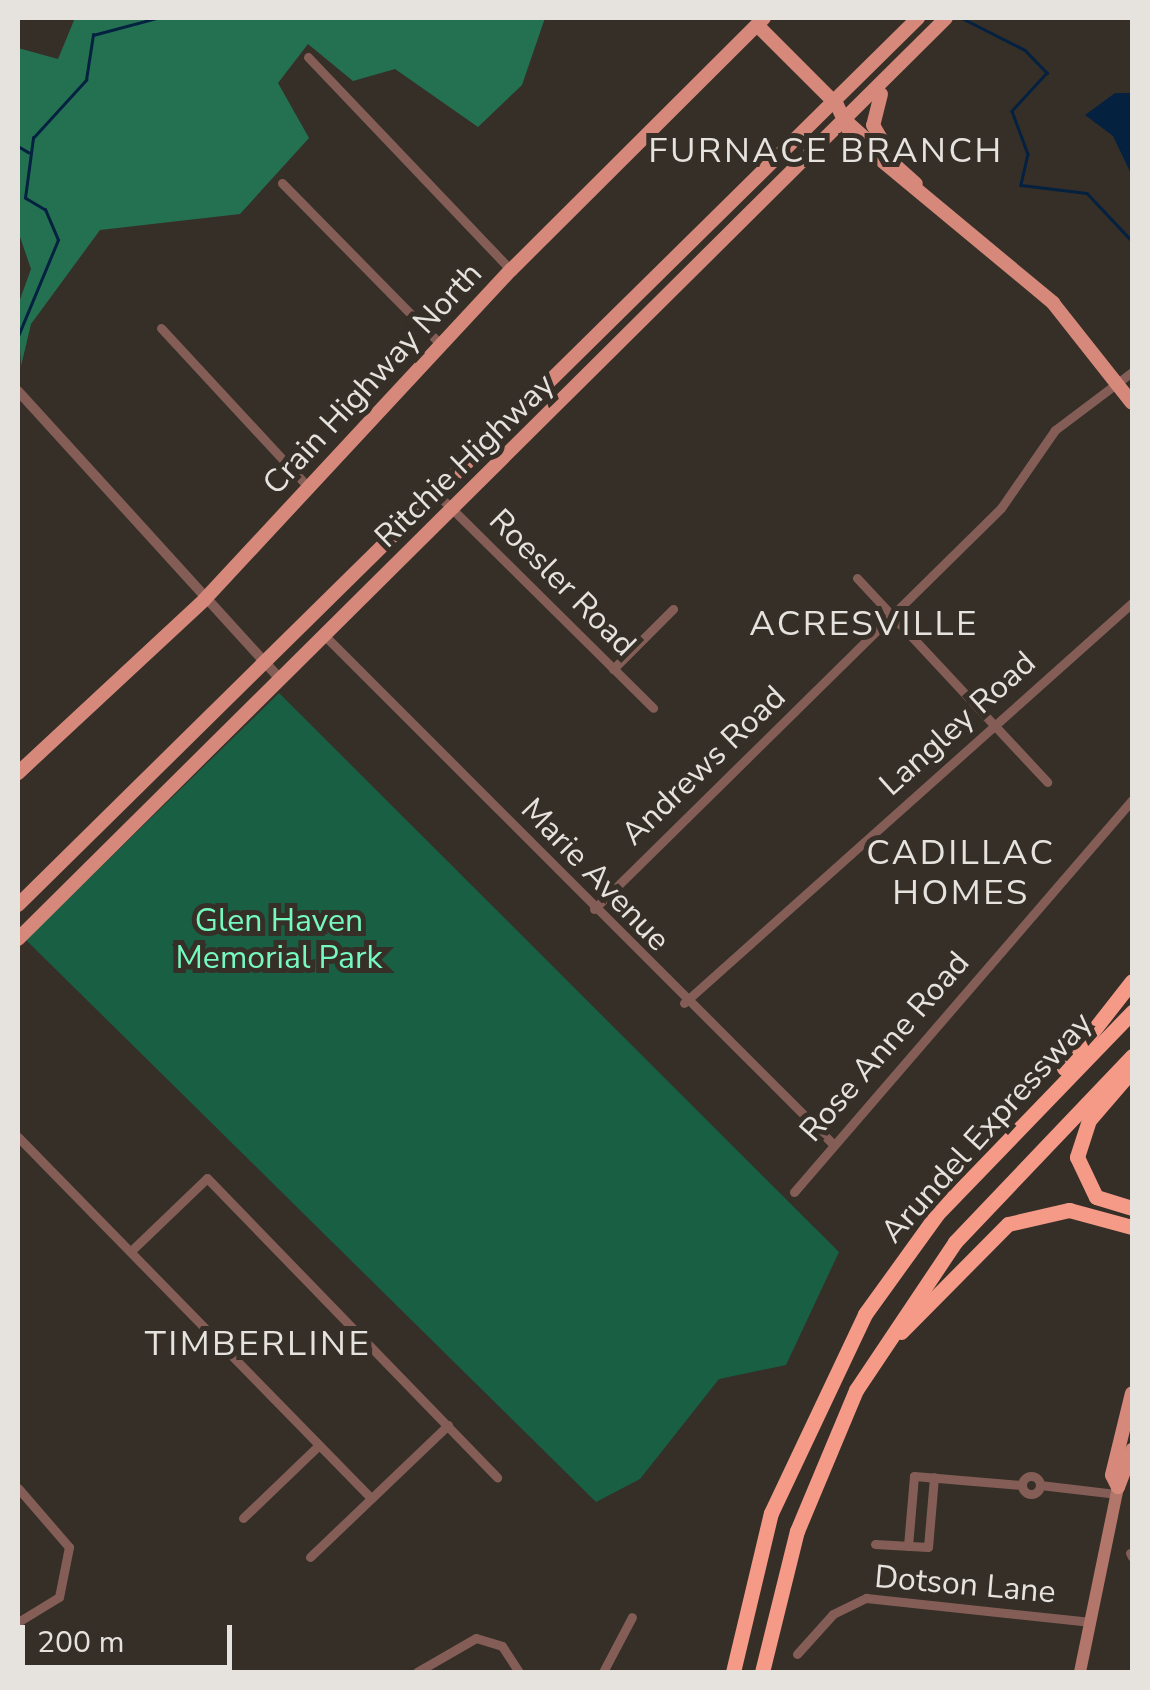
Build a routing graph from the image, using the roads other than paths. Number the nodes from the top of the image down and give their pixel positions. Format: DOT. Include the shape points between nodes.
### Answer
graph roads {
  1 [pos="918,18"];
  2 [pos="946,18"];
  3 [pos="760,21"];
  4 [pos="308,57"];
  5 [pos="883,89"];
  6 [pos="836,106"];
  7 [pos="848,123"];
  8 [pos="904,167"];
  9 [pos="282,183"];
  10 [pos="916,184"];
  11 [pos="511,270"];
  12 [pos="161,328"];
  13 [pos="441,345"];
  14 [pos="1132,372"];
  15 [pos="1118,381"];
  16 [pos="18,391"];
  17 [pos="1132,403"];
  18 [pos="310,489"];
  19 [pos="437,494"];
  20 [pos="453,510"];
  21 [pos="857,578"];
  22 [pos="204,600"];
  23 [pos="1132,603"];
  24 [pos="673,609"];
  25 [pos="892,616"];
  26 [pos="325,636"];
  27 [pos="265,664"];
  28 [pos="613,668"];
  29 [pos="281,680"];
  30 [pos="653,708"];
  31 [pos="995,724"];
  32 [pos="18,773"];
  33 [pos="1047,782"];
  34 [pos="1132,800"];
  35 [pos="18,906"];
  36 [pos="594,909"];
  37 [pos="18,939"];
  38 [pos="1132,981"];
  39 [pos="684,1004"];
  40 [pos="1132,1012"];
  41 [pos="1132,1056"];
  42 [pos="1132,1070"];
  43 [pos="18,1137"];
  44 [pos="1008,1138"];
  45 [pos="833,1144"];
  46 [pos="794,1192"];
  47 [pos="1132,1208"];
  48 [pos="1132,1227"];
  49 [pos="130,1251"];
  50 [pos="856,1390"];
  51 [pos="1132,1397"];
  52 [pos="448,1426"];
  53 [pos="320,1446"];
  54 [pos="1132,1450"];
  55 [pos="497,1477"];
  56 [pos="934,1478"];
  57 [pos="18,1488"];
  58 [pos="1117,1490"];
  59 [pos="370,1498"];
  60 [pos="243,1518"];
  61 [pos="874,1544"];
  62 [pos="908,1546"];
  63 [pos="310,1556"];
  64 [pos="632,1617"];
  65 [pos="18,1622"];
  66 [pos="1089,1622"];
  67 [pos="797,1654"];
  68 [pos="416,1672"];
  69 [pos="520,1672"];
  70 [pos="603,1672"];
  71 [pos="733,1672"];
  72 [pos="762,1672"];
  73 [pos="1080,1672"];
  1 -- 6 [label="main road, Ritchie Highway"];
  2 -- 5 [label="main road, Ritchie Highway"];
  3 -- 6 [label="main road"];
  3 -- 11 [label="main road, Crain Highway North"];
  4 -- 11 [label="street"];
  5 -- 7 [label="main road, Ritchie Highway"];
  5 -- 8 [label="main road" via="875,132"];
  6 -- 7 [label="main road"];
  6 -- 19 [label="main road, Ritchie Highway"];
  7 -- 8 [label="main road"];
  7 -- 10 [label="main road" via="851,135"];
  7 -- 20 [label="main road, Ritchie Highway"];
  8 -- 10 [label="main road"];
  9 -- 13 [label="street"];
  10 -- 15 [label="main road" via="1038,290"];
  11 -- 13 [label="main road, Crain Highway North"];
  12 -- 18 [label="street"];
  13 -- 18 [label="main road, Crain Highway North"];
  14 -- 15 [label="street, Andrews Road"];
  15 -- 17 [label="main road"];
  15 -- 25 [label="street, Andrews Road" via="1051,434 1001,508"];
  16 -- 22 [label="street"];
  18 -- 22 [label="main road, Crain Highway North"];
  19 -- 20 [label="street, Roesler Road"];
  19 -- 27 [label="main road, Ritchie Highway"];
  20 -- 26 [label="main road, Ritchie Highway"];
  20 -- 28 [label="street, Roesler Road"];
  21 -- 25 [label="street"];
  22 -- 27 [label="street"];
  22 -- 32 [label="main road, Crain Highway North"];
  23 -- 31 [label="street, Langley Road"];
  24 -- 28 [label="street"];
  25 -- 31 [label="street"];
  25 -- 36 [label="street, Andrews Road"];
  26 -- 29 [label="main road, Ritchie Highway"];
  26 -- 36 [label="street, Marie Avenue"];
  27 -- 29 [label="street"];
  27 -- 35 [label="main road, Ritchie Highway"];
  28 -- 30 [label="street, Roesler Road"];
  29 -- 37 [label="main road, Ritchie Highway"];
  31 -- 33 [label="street"];
  31 -- 39 [label="street, Langley Road"];
  34 -- 45 [label="street, Rose Anne Road"];
  36 -- 39 [label="street, Marie Avenue"];
  38 -- 44 [label="highway"];
  39 -- 45 [label="street, Marie Avenue"];
  40 -- 44 [label="highway, Arundel Expressway"];
  41 -- 50 [label="highway, Arundel Expressway" via="955,1242"];
  42 -- 47 [label="highway" via="1089,1120 1077,1156 1096,1197"];
  43 -- 49 [label="street"];
  44 -- 71 [label="highway, Arundel Expressway" via="912,1246 829,1382 771,1513"];
  45 -- 46 [label="street, Rose Anne Road"];
  48 -- 50 [label="highway" via="1056,1210 996,1231"];
  49 -- 52 [label="street" via="208,1178"];
  49 -- 53 [label="street"];
  50 -- 72 [label="highway, Arundel Expressway" via="797,1531"];
  51 -- 58 [label="main road" via="1112,1476"];
  52 -- 55 [label="street"];
  52 -- 59 [label="street"];
  53 -- 59 [label="street"];
  53 -- 60 [label="street"];
  54 -- 58 [label="main road"];
  56 -- 58 [label="street" via="1022,1485 1034,1476 1040,1485"];
  56 -- 62 [label="street" via="928,1547"];
  56 -- 62 [label="street" via="914,1476"];
  57 -- 65 [label="street" via="61,1533 69,1565 46,1611"];
  58 -- 66 [label="main road"];
  59 -- 63 [label="street"];
  61 -- 62 [label="street"];
  64 -- 70 [label="street"];
  66 -- 67 [label="street, Dotson Lane" via="866,1598 834,1614"];
  66 -- 73 [label="main road"];
  68 -- 69 [label="street" via="476,1638 502,1646"];
}
